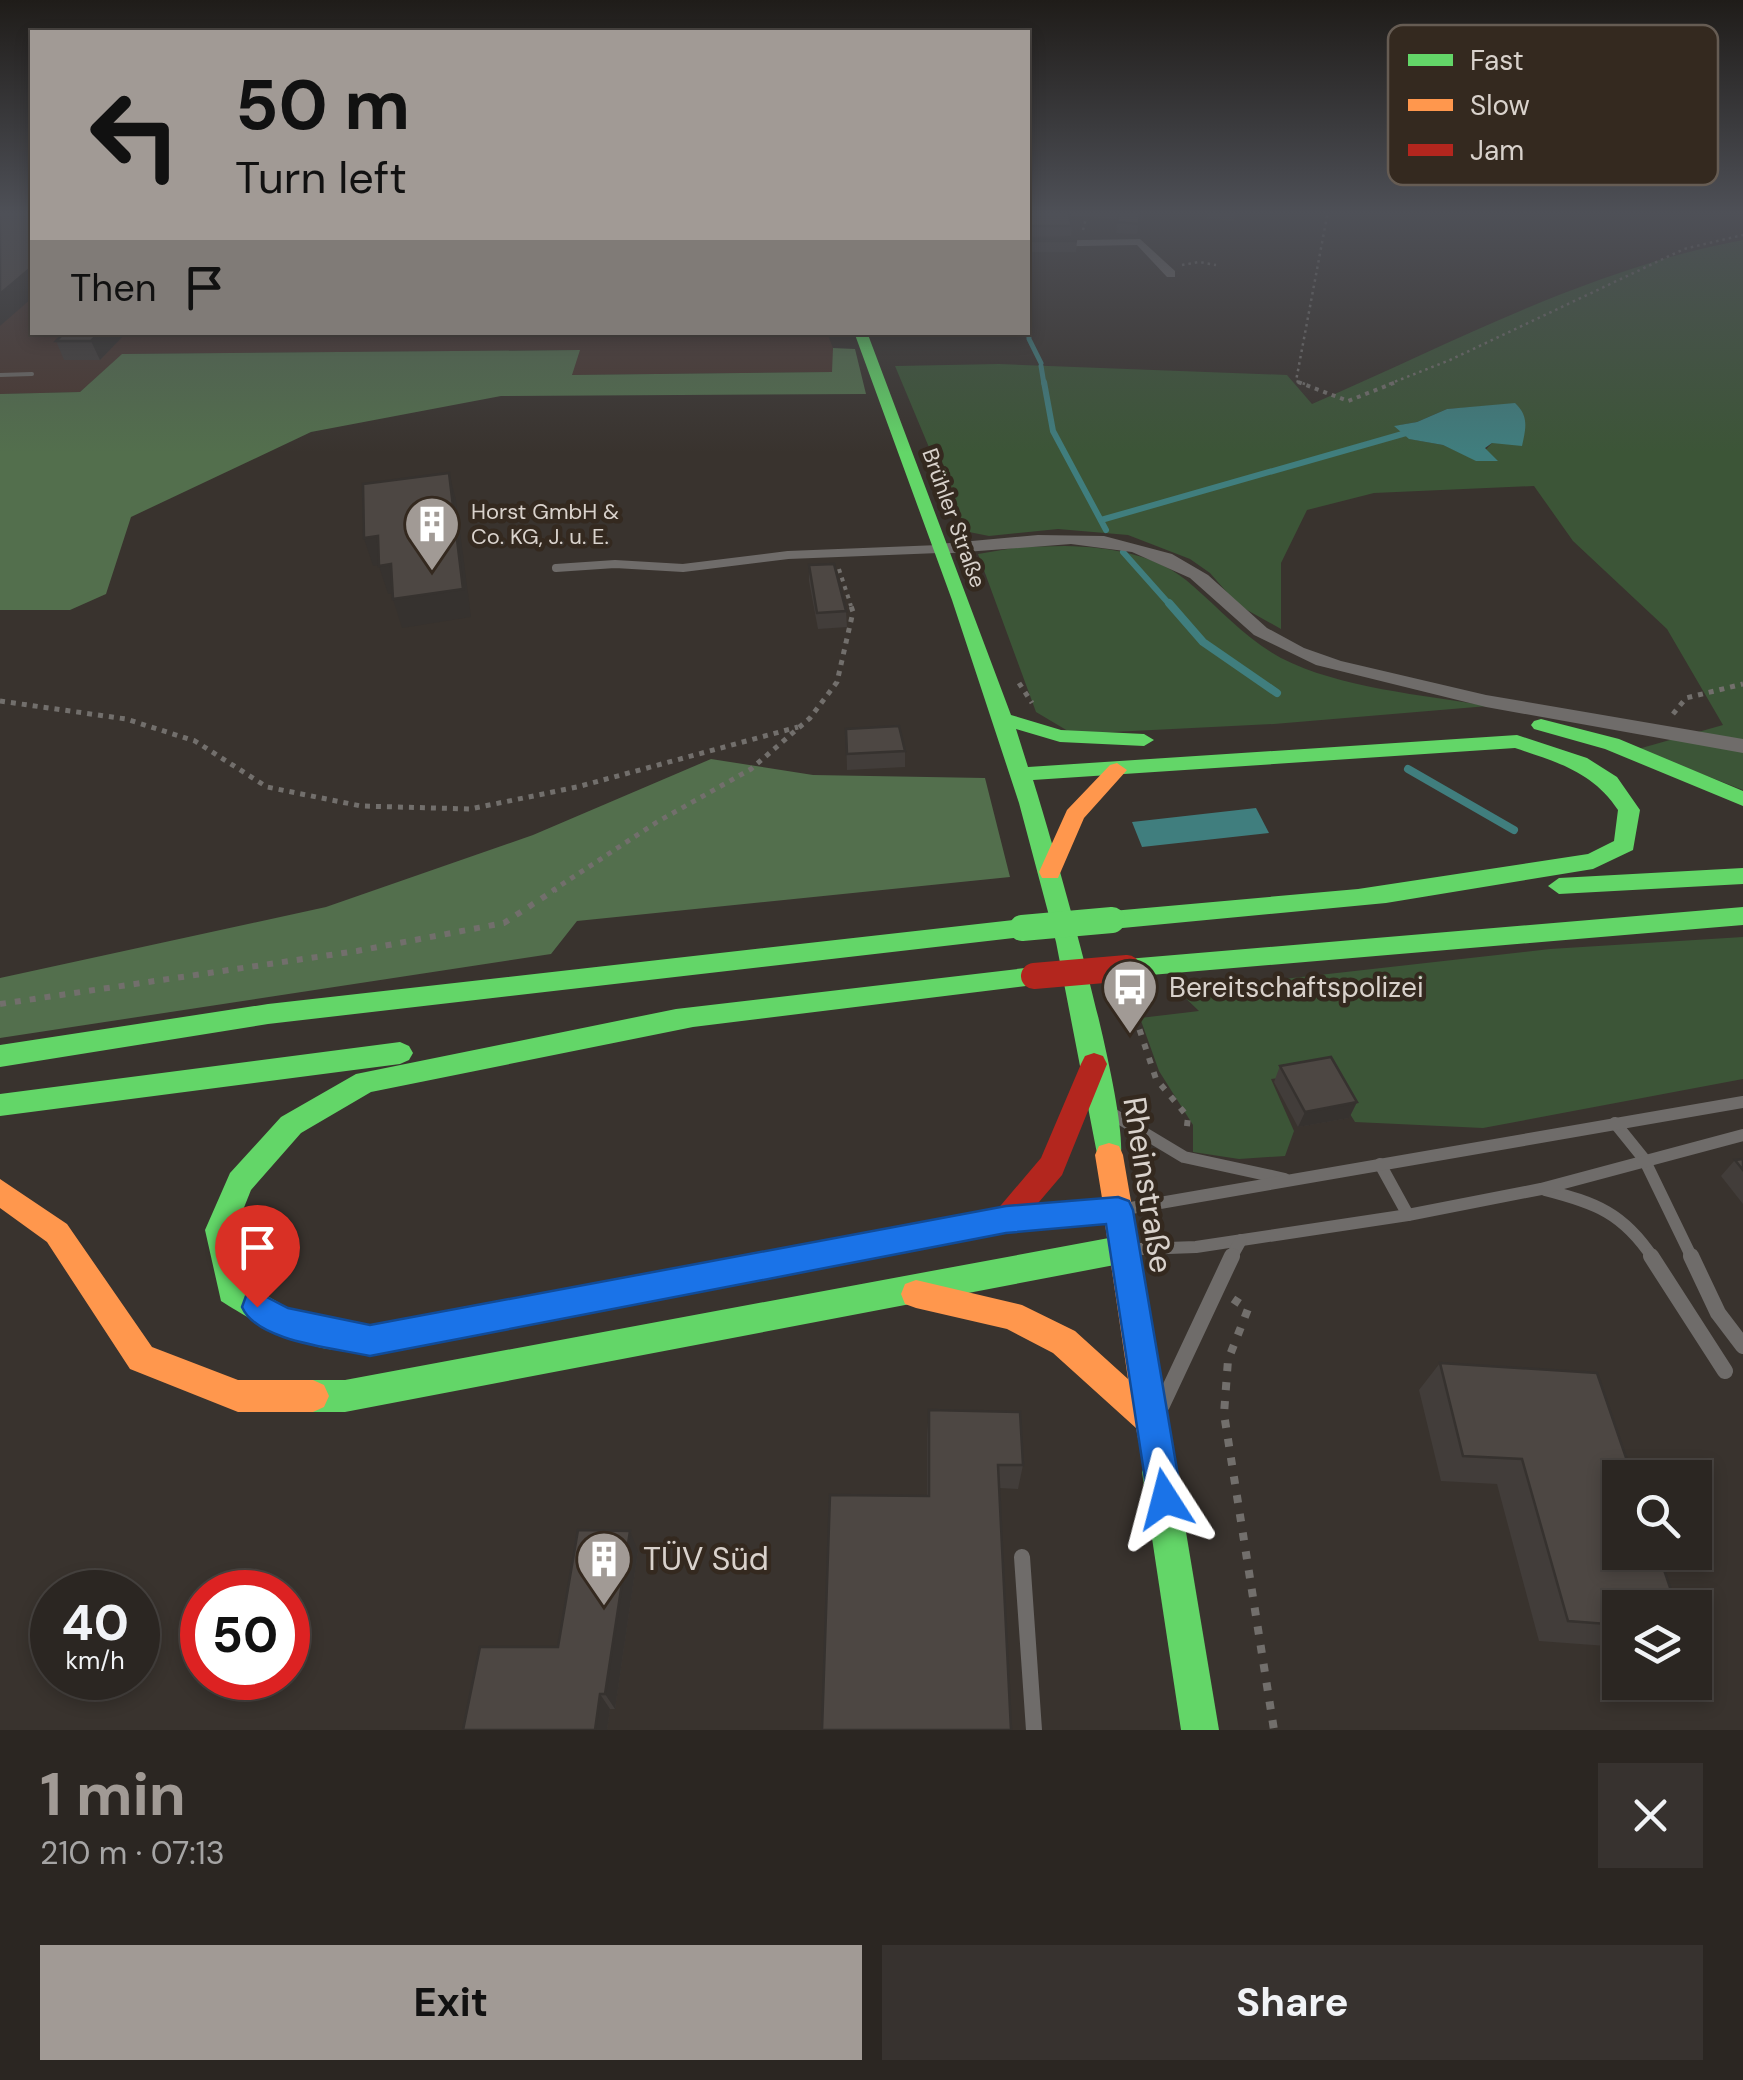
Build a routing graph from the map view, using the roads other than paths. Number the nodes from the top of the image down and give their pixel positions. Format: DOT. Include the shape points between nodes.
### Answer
graph roads {
  1 [pos="861,335"];
  2 [pos="939,549"];
  3 [pos="556,568"];
  4 [pos="1461,718"];
  5 [pos="1003,719"];
  6 [pos="1743,746"];
  7 [pos="1016,766"];
  8 [pos="1117,770"];
  9 [pos="1743,799"];
  10 [pos="1050,872"];
  11 [pos="1743,876"];
  12 [pos="1364,896"];
  13 [pos="1743,916"];
  14 [pos="702,1015"];
  15 [pos="0,1056"];
  16 [pos="1094,1064"];
  17 [pos="1743,1102"];
  18 [pos="0,1105"];
  19 [pos="1102,1108"];
  20 [pos="1615,1123"];
  21 [pos="1743,1135"];
  22 [pos="1644,1160"];
  23 [pos="1380,1164"];
  24 [pos="1294,1181"];
  25 [pos="1541,1190"];
  26 [pos="0,1192"];
  27 [pos="1118,1210"];
  28 [pos="1408,1215"];
  29 [pos="1006,1220"];
  30 [pos="1242,1240"];
  31 [pos="1125,1249"];
  32 [pos="898,1290"];
  33 [pos="1743,1346"];
  34 [pos="1725,1371"];
  35 [pos="1153,1422"];
  36 [pos="1022,1558"];
  37 [pos="1034,1730"];
  38 [pos="1200,1730"];
  1 -- 2 [label="main road, Brühler Straße"];
  2 -- 3 [label="lane" via="788,555 683,568"];
  2 -- 5 [label="main road, Brühler Straße"];
  2 -- 6 [label="street" via="1060,538 1141,548 1200,576 1244,620 1332,664"];
  4 -- 9 [label="main road" via="1528,721 1612,744"];
  5 -- 7 [label="main road, Rheinstraße"];
  5 -- 7 [label="main road" via="1060,736 1153,740"];
  7 -- 8 [label="main road"];
  7 -- 10 [label="main road, Rheinstraße"];
  8 -- 10 [label="main road" via="1070,818"];
  8 -- 12 [label="main road" via="1518,741 1565,754 1627,801 1625,844 1593,862"];
  10 -- 16 [label="main road, Rheinstraße"];
  11 -- 12 [label="main road"];
  12 -- 15 [label="main road, bridge" via="268,1014"];
  13 -- 14 [label="main road, bridge" via="1034,976"];
  14 -- 18 [label="main road"];
  14 -- 29 [label="main road" via="365,1082 291,1125 240,1182 220,1230 232,1292 282,1322 370,1340"];
  16 -- 19 [label="main road, Rheinstraße"];
  16 -- 29 [label="main road" via="1052,1166"];
  17 -- 20 [label="lane"];
  19 -- 24 [label="lane" via="1184,1157"];
  19 -- 27 [label="main road, Rheinstraße"];
  20 -- 22 [label="lane"];
  20 -- 23 [label="lane"];
  21 -- 22 [label="lane"];
  22 -- 25 [label="lane"];
  22 -- 33 [label="lane" via="1718,1312"];
  23 -- 24 [label="lane"];
  23 -- 28 [label="lane"];
  24 -- 27 [label="lane"];
  25 -- 28 [label="lane"];
  25 -- 34 [label="lane" via="1584,1199 1633,1228"];
  26 -- 32 [label="main road" via="57,1233 141,1358 238,1396 345,1396"];
  27 -- 29 [label="main road"];
  27 -- 31 [label="main road, Rheinstraße"];
  28 -- 30 [label="lane"];
  30 -- 31 [label="lane"];
  30 -- 35 [label="lane"];
  31 -- 32 [label="main road"];
  31 -- 35 [label="main road, Rheinstraße"];
  32 -- 35 [label="main road" via="1012,1315 1064,1342"];
  35 -- 38 [label="main road, Rheinstraße"];
  36 -- 37 [label="lane"];
}
